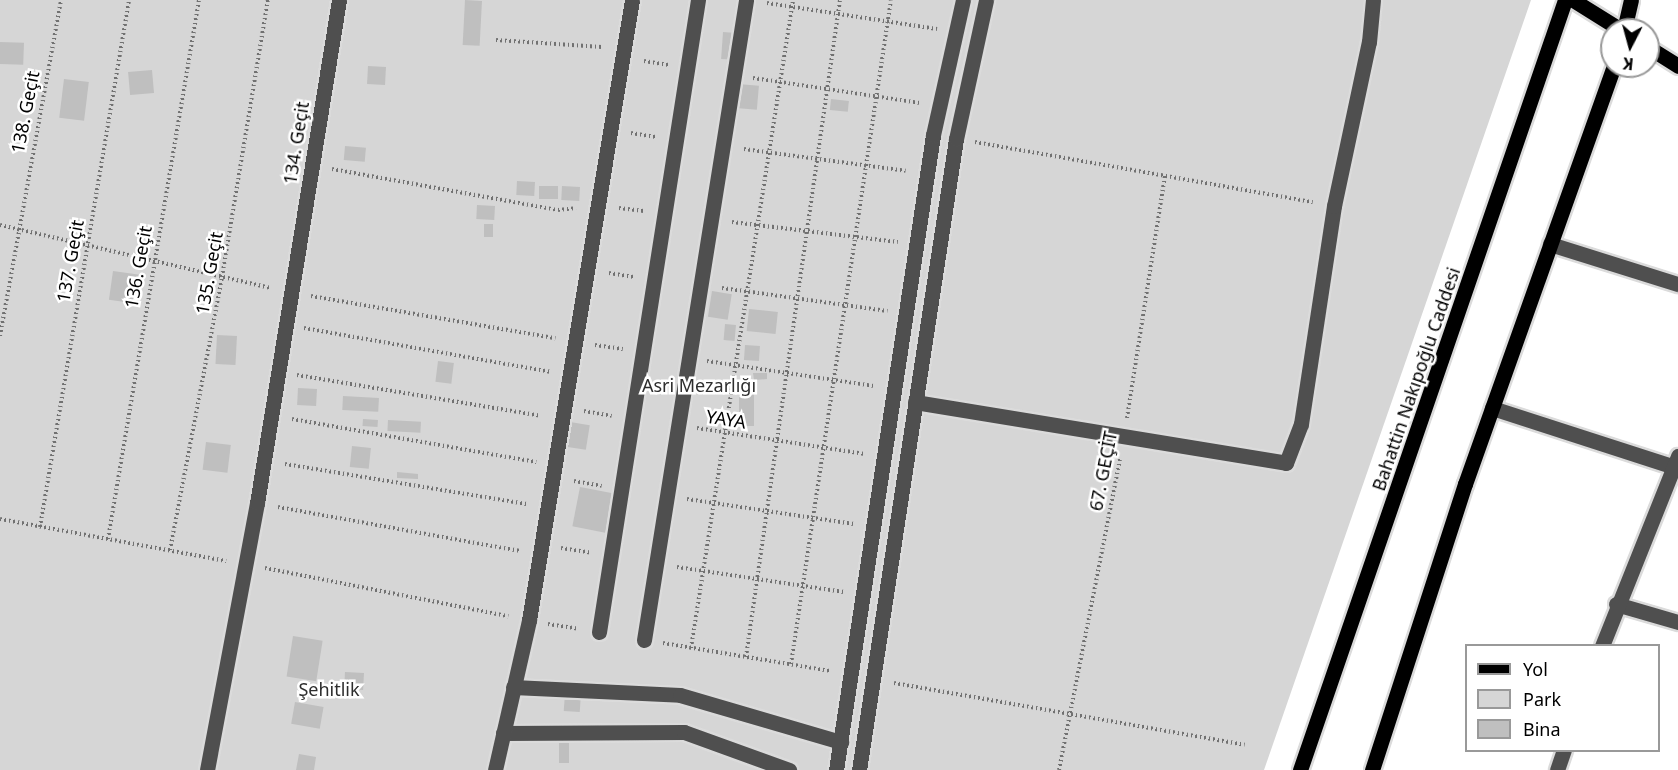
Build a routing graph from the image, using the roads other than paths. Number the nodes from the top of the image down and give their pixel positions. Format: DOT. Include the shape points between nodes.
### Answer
graph roads {
  1 [pos="339,0"];
  2 [pos="632,0"];
  3 [pos="698,0"];
  4 [pos="746,0"];
  5 [pos="963,0"];
  6 [pos="986,0"];
  7 [pos="1372,0"];
  8 [pos="1565,0"];
  9 [pos="1573,0"];
  10 [pos="1631,0"];
  11 [pos="1602,18"];
  12 [pos="1626,18"];
  13 [pos="1660,55"];
  14 [pos="1678,66"];
  15 [pos="1610,78"];
  16 [pos="1550,244"];
  17 [pos="1678,284"];
  18 [pos="915,402"];
  19 [pos="1492,408"];
  20 [pos="1677,464"];
  21 [pos="1616,604"];
  22 [pos="1678,622"];
  23 [pos="598,632"];
  24 [pos="644,640"];
  25 [pos="1602,644"];
  26 [pos="513,687"];
  27 [pos="503,733"];
  28 [pos="841,742"];
  29 [pos="1563,752"];
  30 [pos="207,770"];
  31 [pos="495,770"];
  32 [pos="789,770"];
  33 [pos="836,770"];
  34 [pos="859,770"];
  35 [pos="1300,770"];
  36 [pos="1372,770"];
  37 [pos="1557,770"];
  1 -- 30 [label="street, 134. Geçit" via="257,503"];
  2 -- 26 [label="street" via="541,550"];
  3 -- 23 [label="street"];
  4 -- 24 [label="street"];
  5 -- 28 [label="street" via="927,174"];
  6 -- 18 [label="street" via="956,139"];
  7 -- 18 [label="street" via="1369,42 1334,206 1300,424 1287,463"];
  8 -- 35 [label="main road, Bahattin Nakıpoğlu Caddesi"];
  9 -- 11 [label="main road"];
  10 -- 12 [label="main road"];
  13 -- 14 [label="main road"];
  15 -- 16 [label="main road"];
  16 -- 17 [label="street"];
  16 -- 19 [label="main road"];
  18 -- 34 [label="street"];
  19 -- 20 [label="street"];
  19 -- 36 [label="main road"];
  20 -- 21 [label="street"];
  21 -- 22 [label="street"];
  21 -- 25 [label="street"];
  26 -- 27 [label="street"];
  26 -- 28 [label="street" via="680,694"];
  27 -- 31 [label="street"];
  27 -- 32 [label="street" via="684,732"];
  28 -- 33 [label="street"];
  29 -- 37 [label="street"];
}
